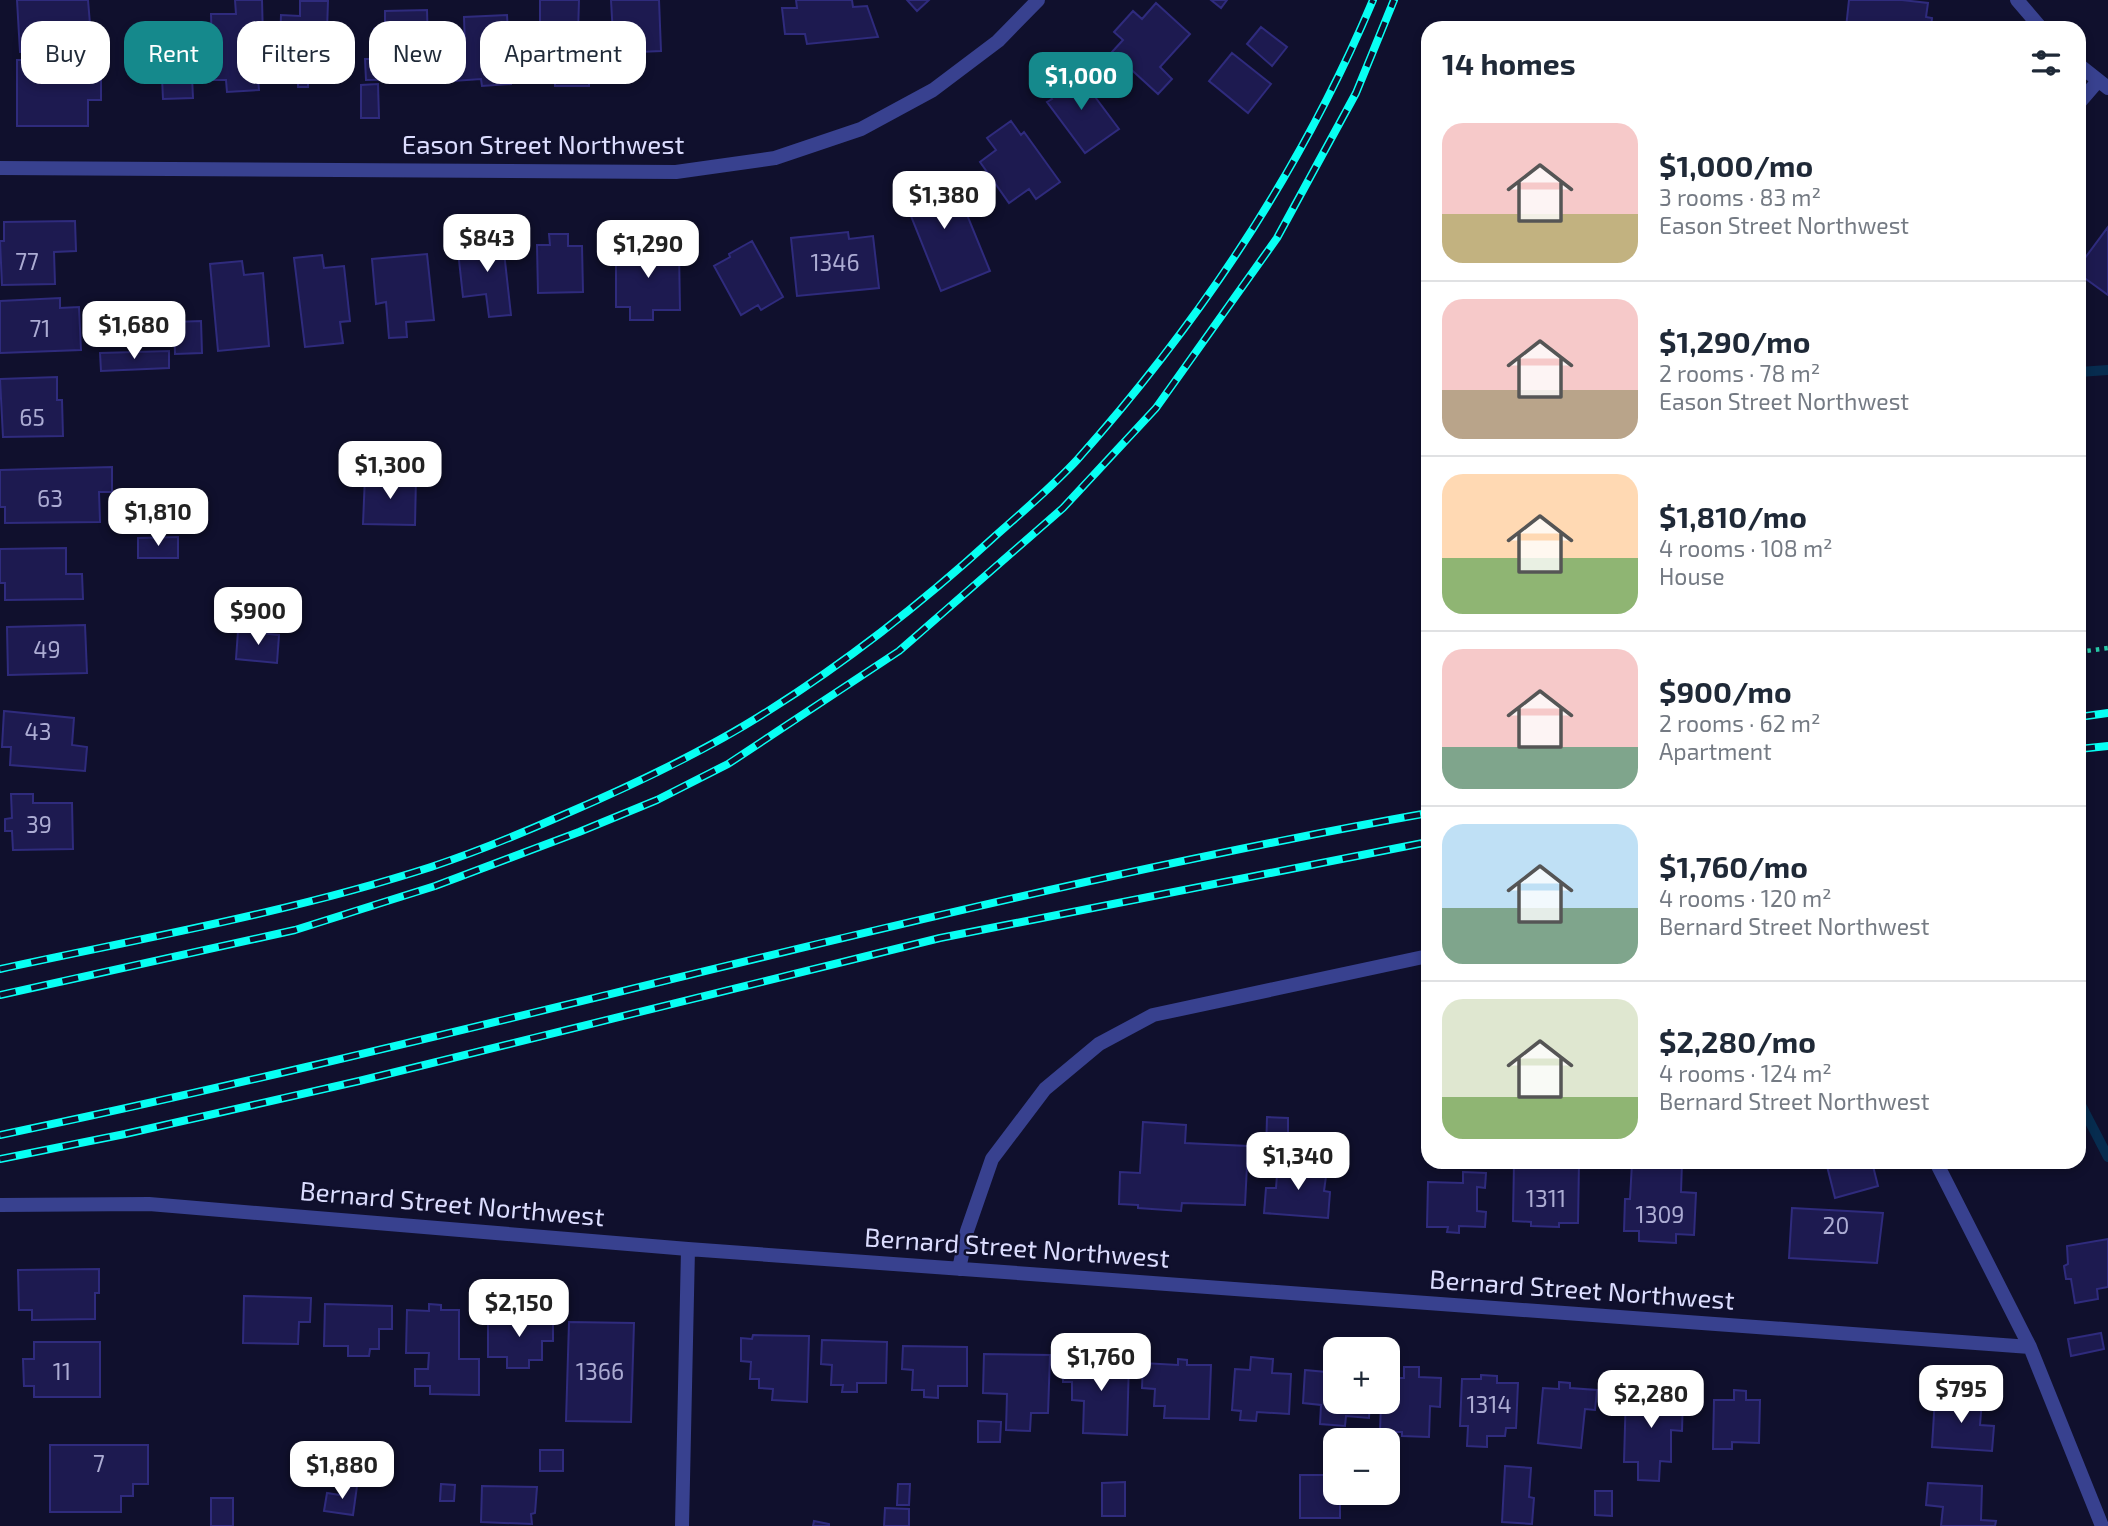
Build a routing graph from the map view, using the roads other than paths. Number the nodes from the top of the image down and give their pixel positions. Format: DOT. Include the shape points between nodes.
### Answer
graph roads {
  1 [pos="1038,0"];
  2 [pos="2017,0"];
  3 [pos="2035,21"];
  4 [pos="2086,71"];
  5 [pos="2103,84"];
  6 [pos="2086,97"];
  7 [pos="0,168"];
  8 [pos="1421,958"];
  9 [pos="1940,1169"];
  10 [pos="0,1205"];
  11 [pos="688,1248"];
  12 [pos="959,1269"];
  13 [pos="2030,1347"];
  14 [pos="682,1526"];
  15 [pos="2102,1526"];
  1 -- 7 [label="street, Eason Street Northwest" via="998,41 933,90 861,129 775,158 676,172"];
  2 -- 3 [label="street"];
  4 -- 5 [label="street"];
  5 -- 6 [label="street"];
  8 -- 12 [label="street" via="1153,1015 1099,1044 1045,1089 992,1159"];
  9 -- 13 [label="street"];
  10 -- 11 [label="street, Bernard Street Northwest" via="149,1204"];
  11 -- 12 [label="street, Bernard Street Northwest"];
  11 -- 14 [label="street"];
  12 -- 13 [label="street, Bernard Street Northwest"];
  13 -- 15 [label="street"];
}
